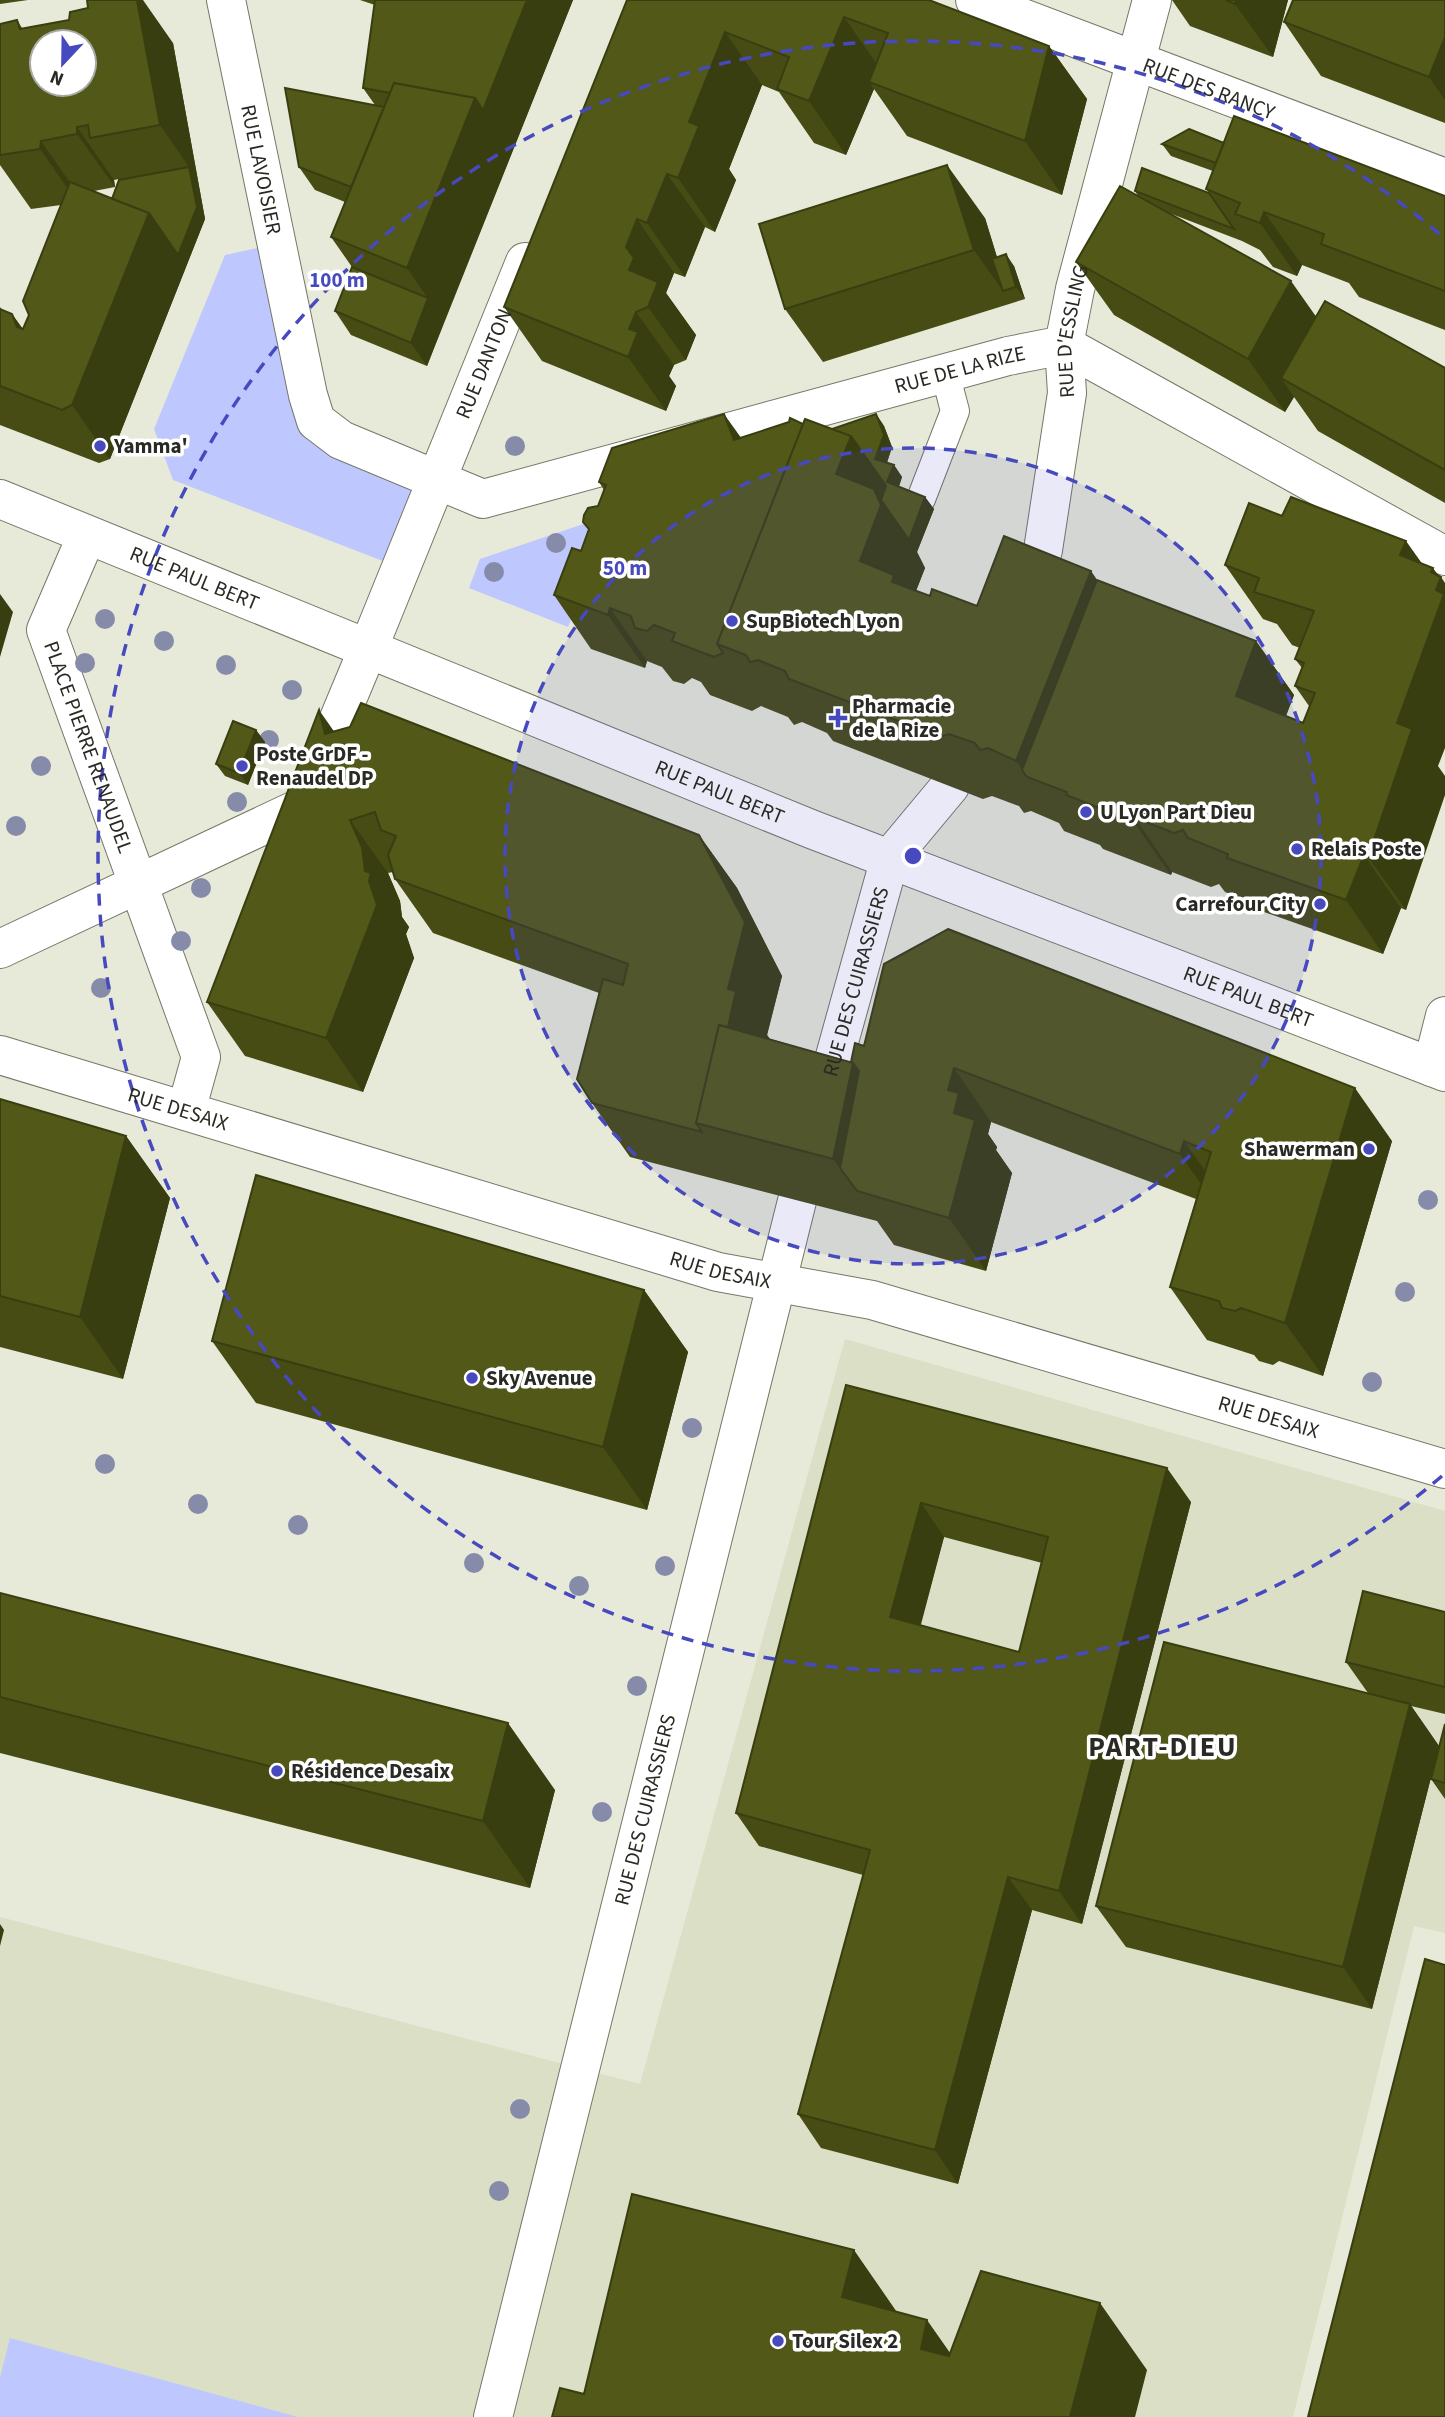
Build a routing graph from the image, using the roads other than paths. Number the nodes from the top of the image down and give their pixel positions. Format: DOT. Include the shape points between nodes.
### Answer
graph roads {
  1 [pos="226,0"];
  2 [pos="975,0"];
  3 [pos="1152,0"];
  4 [pos="1135,61"];
  5 [pos="1445,177"];
  6 [pos="537,232"];
  7 [pos="1064,345"];
  8 [pos="945,373"];
  9 [pos="438,480"];
  10 [pos="0,499"];
  11 [pos="920,499"];
  12 [pos="87,535"];
  13 [pos="1445,556"];
  14 [pos="1010,636"];
  15 [pos="368,649"];
  16 [pos="950,786"];
  17 [pos="890,858"];
  18 [pos="138,883"];
  19 [pos="0,949"];
  20 [pos="1445,1016"];
  21 [pos="0,1055"];
  22 [pos="1438,1070"];
  23 [pos="822,1104"];
  24 [pos="186,1111"];
  25 [pos="797,1201"];
  26 [pos="776,1281"];
  27 [pos="1445,1469"];
  28 [pos="493,2417"];
  1 -- 9 [label="street, RUE LAVOISIER" via="316,421 341,440"];
  2 -- 4 [label="street, RUE DES RANCY"];
  3 -- 4 [label="street, RUE D'ESSLING"];
  4 -- 5 [label="street, RUE DES RANCY"];
  4 -- 7 [label="street, RUE D'ESSLING"];
  6 -- 9 [label="street, RUE DANTON"];
  7 -- 8 [label="street, RUE DE LA RIZE"];
  7 -- 13 [label="street"];
  7 -- 14 [label="street, RUE D'ESSLING" via="1067,393 1042,550"];
  8 -- 9 [label="street, RUE DE LA RIZE" via="483,499"];
  8 -- 11 [label="lane" via="955,411"];
  9 -- 15 [label="street, RUE DANTON"];
  10 -- 12 [label="street, RUE PAUL BERT"];
  12 -- 15 [label="street, RUE PAUL BERT"];
  12 -- 18 [label="street, PLACE PIERRE RENAUDEL" via="46,629"];
  15 -- 17 [label="street, RUE PAUL BERT"];
  15 -- 18 [label="street" via="302,807"];
  16 -- 17 [label="street"];
  17 -- 22 [label="street, RUE PAUL BERT"];
  17 -- 23 [label="street, RUE DES CUIRASSIERS"];
  18 -- 19 [label="street"];
  18 -- 24 [label="street, PLACE PIERRE RENAUDEL" via="201,1057"];
  20 -- 22 [label="street"];
  21 -- 24 [label="street, RUE DESAIX"];
  24 -- 26 [label="street, RUE DESAIX" via="718,1272"];
  25 -- 26 [label="street, RUE DES CUIRASSIERS"];
  26 -- 27 [label="street, RUE DESAIX" via="872,1300"];
  26 -- 28 [label="street, RUE DES CUIRASSIERS"];
}
